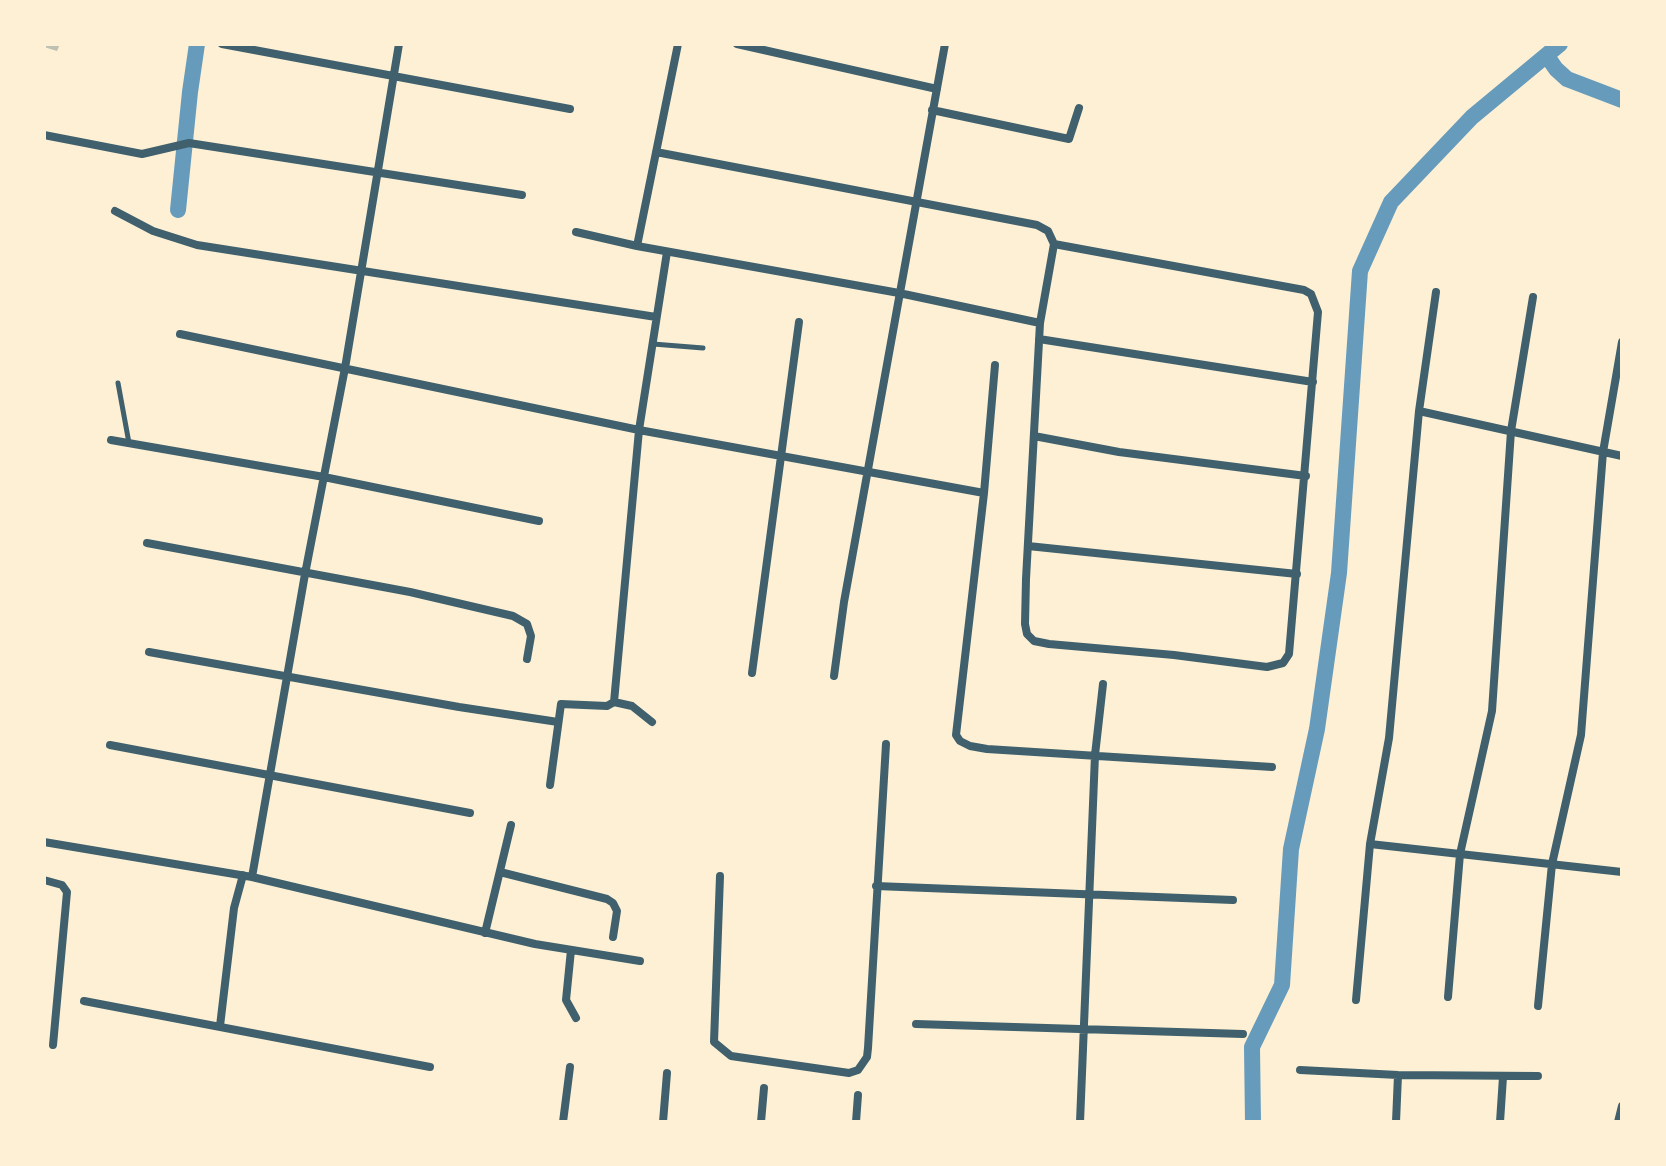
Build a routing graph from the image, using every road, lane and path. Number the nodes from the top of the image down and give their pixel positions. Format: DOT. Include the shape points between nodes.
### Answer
graph roads {
  1 [pos="222,44"];
  2 [pos="399,44"];
  3 [pos="678,44"];
  4 [pos="737,44"];
  5 [pos="945,44"];
  6 [pos="392,76"];
  7 [pos="937,89"];
  8 [pos="1079,108"];
  9 [pos="570,109"];
  10 [pos="932,110"];
  11 [pos="44,135"];
  12 [pos="656,152"];
  13 [pos="377,172"];
  14 [pos="522,195"];
  15 [pos="915,200"];
  16 [pos="115,211"];
  17 [pos="576,232"];
  18 [pos="1054,244"];
  19 [pos="637,246"];
  20 [pos="667,252"];
  21 [pos="362,269"];
  22 [pos="1436,292"];
  23 [pos="899,293"];
  24 [pos="1533,297"];
  25 [pos="656,317"];
  26 [pos="799,322"];
  27 [pos="1040,323"];
  28 [pos="180,334"];
  29 [pos="1039,339"];
  30 [pos="1622,342"];
  31 [pos="652,344"];
  32 [pos="703,348"];
  33 [pos="995,365"];
  34 [pos="345,368"];
  35 [pos="1313,382"];
  36 [pos="118,383"];
  37 [pos="1419,411"];
  38 [pos="639,430"];
  39 [pos="1511,431"];
  40 [pos="1034,436"];
  41 [pos="111,440"];
  42 [pos="129,443"];
  43 [pos="1603,452"];
  44 [pos="1622,456"];
  45 [pos="781,457"];
  46 [pos="868,472"];
  47 [pos="1306,476"];
  48 [pos="324,477"];
  49 [pos="984,493"];
  50 [pos="539,521"];
  51 [pos="147,543"];
  52 [pos="1028,546"];
  53 [pos="305,574"];
  54 [pos="1297,574"];
  55 [pos="149,652"];
  56 [pos="527,659"];
  57 [pos="752,673"];
  58 [pos="288,676"];
  59 [pos="834,676"];
  60 [pos="1103,684"];
  61 [pos="614,702"];
  62 [pos="558,722"];
  63 [pos="652,722"];
  64 [pos="886,744"];
  65 [pos="110,745"];
  66 [pos="1095,755"];
  67 [pos="1272,767"];
  68 [pos="270,774"];
  69 [pos="550,785"];
  70 [pos="470,813"];
  71 [pos="511,825"];
  72 [pos="44,842"];
  73 [pos="1370,844"];
  74 [pos="1460,854"];
  75 [pos="1552,864"];
  76 [pos="500,872"];
  77 [pos="1622,872"];
  78 [pos="248,876"];
  79 [pos="720,876"];
  80 [pos="44,880"];
  81 [pos="876,886"];
  82 [pos="1090,893"];
  83 [pos="1233,900"];
  84 [pos="485,933"];
  85 [pos="613,937"];
  86 [pos="571,950"];
  87 [pos="640,961"];
  88 [pos="1448,997"];
  89 [pos="1356,1000"];
  90 [pos="84,1001"];
  91 [pos="1538,1006"];
  92 [pos="576,1018"];
  93 [pos="916,1024"];
  94 [pos="220,1026"];
  95 [pos="1085,1028"];
  96 [pos="1243,1034"];
  97 [pos="53,1045"];
  98 [pos="430,1067"];
  99 [pos="570,1067"];
  100 [pos="1300,1070"];
  101 [pos="667,1073"];
  102 [pos="1398,1075"];
  103 [pos="1538,1076"];
  104 [pos="1503,1077"];
  105 [pos="764,1088"];
  106 [pos="858,1095"];
  107 [pos="1622,1106"];
  108 [pos="563,1122"];
  109 [pos="663,1122"];
  110 [pos="761,1122"];
  111 [pos="856,1122"];
  112 [pos="1080,1122"];
  113 [pos="1396,1122"];
  114 [pos="1500,1122"];
  115 [pos="1618,1122"];
  1 -- 6 [label="street"];
  2 -- 6 [label="street"];
  3 -- 12 [label="street"];
  4 -- 7 [label="street"];
  5 -- 7 [label="street"];
  6 -- 9 [label="street"];
  6 -- 13 [label="street"];
  7 -- 10 [label="street"];
  8 -- 10 [label="street" via="1069,139"];
  10 -- 15 [label="street"];
  11 -- 13 [label="street" via="142,154 189,143"];
  12 -- 15 [label="street"];
  12 -- 19 [label="street"];
  13 -- 14 [label="street"];
  13 -- 21 [label="street"];
  15 -- 18 [label="street" via="1037,225 1048,231"];
  15 -- 23 [label="street"];
  16 -- 21 [label="street" via="197,245"];
  17 -- 19 [label="street"];
  18 -- 27 [label="street"];
  18 -- 35 [label="street" via="1311,294 1318,312"];
  19 -- 20 [label="street"];
  20 -- 23 [label="street"];
  20 -- 25 [label="street"];
  21 -- 25 [label="street"];
  21 -- 34 [label="street"];
  22 -- 37 [label="street"];
  23 -- 27 [label="street"];
  23 -- 46 [label="street"];
  24 -- 39 [label="street"];
  25 -- 31 [label="street"];
  26 -- 45 [label="street"];
  27 -- 29 [label="street"];
  28 -- 34 [label="street"];
  29 -- 35 [label="street"];
  29 -- 40 [label="street"];
  30 -- 43 [label="street"];
  31 -- 32 [label="lane"];
  31 -- 38 [label="street"];
  33 -- 49 [label="street"];
  34 -- 38 [label="street"];
  34 -- 48 [label="street"];
  35 -- 47 [label="street"];
  36 -- 42 [label="lane"];
  37 -- 39 [label="street"];
  37 -- 73 [label="street" via="1393,702"];
  38 -- 45 [label="street"];
  38 -- 61 [label="street"];
  39 -- 43 [label="street"];
  39 -- 74 [label="street" via="1492,711"];
  40 -- 47 [label="street"];
  40 -- 52 [label="street"];
  41 -- 42 [label="street"];
  42 -- 48 [label="street"];
  43 -- 44 [label="street"];
  43 -- 75 [label="street" via="1581,735"];
  45 -- 46 [label="street"];
  45 -- 57 [label="street"];
  46 -- 49 [label="street"];
  46 -- 59 [label="street"];
  47 -- 54 [label="street"];
  48 -- 50 [label="street"];
  48 -- 53 [label="street"];
  49 -- 66 [label="street" via="956,735 970,746 987,749"];
  51 -- 53 [label="street"];
  52 -- 54 [label="street"];
  52 -- 54 [label="street" via="1025,624 1034,641 1267,667 1283,663 1289,654"];
  53 -- 56 [label="street" via="513,616 527,624 531,636"];
  53 -- 58 [label="street"];
  55 -- 58 [label="street"];
  58 -- 62 [label="street"];
  58 -- 68 [label="street"];
  60 -- 66 [label="street"];
  61 -- 62 [label="street" via="566,703 559,708"];
  61 -- 63 [label="street" via="632,706"];
  62 -- 69 [label="street"];
  64 -- 81 [label="street"];
  65 -- 68 [label="street"];
  66 -- 67 [label="street"];
  66 -- 82 [label="street"];
  68 -- 70 [label="street"];
  68 -- 78 [label="street"];
  71 -- 76 [label="street"];
  72 -- 78 [label="street"];
  73 -- 74 [label="street"];
  73 -- 89 [label="street"];
  74 -- 75 [label="street"];
  74 -- 88 [label="street"];
  75 -- 77 [label="street"];
  75 -- 91 [label="street"];
  76 -- 84 [label="street"];
  76 -- 85 [label="street" via="607,899 617,911"];
  78 -- 84 [label="street"];
  78 -- 94 [label="street" via="234,908"];
  79 -- 81 [label="street" via="714,1042 731,1056 849,1073 863,1064 868,1048"];
  80 -- 97 [label="street" via="67,892"];
  81 -- 82 [label="street"];
  82 -- 83 [label="street"];
  82 -- 95 [label="street"];
  84 -- 86 [label="street"];
  86 -- 87 [label="street"];
  86 -- 92 [label="street" via="566,1000"];
  90 -- 94 [label="street"];
  93 -- 95 [label="street"];
  94 -- 98 [label="street"];
  95 -- 96 [label="street"];
  95 -- 112 [label="street"];
  99 -- 108 [label="street"];
  100 -- 102 [label="street"];
  101 -- 109 [label="street"];
  102 -- 104 [label="street"];
  102 -- 113 [label="street"];
  103 -- 104 [label="street"];
  104 -- 114 [label="street"];
  105 -- 110 [label="street"];
  106 -- 111 [label="street"];
  107 -- 115 [label="street"];
}
